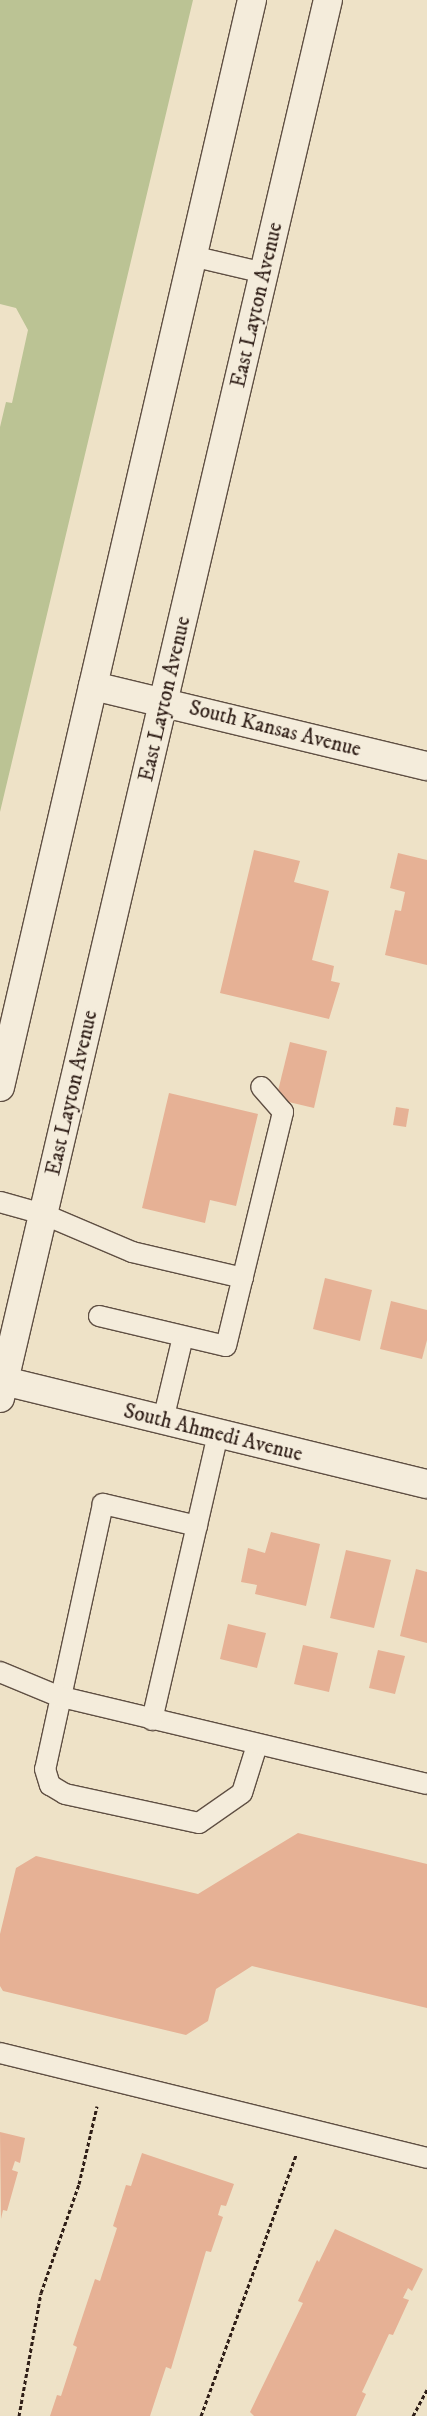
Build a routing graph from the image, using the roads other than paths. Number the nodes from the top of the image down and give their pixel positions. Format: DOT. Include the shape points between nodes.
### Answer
graph roads {
  1 [pos="252,0"];
  2 [pos="328,0"];
  3 [pos="192,256"];
  4 [pos="264,273"];
  5 [pos="93,686"];
  6 [pos="164,703"];
  7 [pos="427,766"];
  8 [pos="0,1087"];
  9 [pos="261,1087"];
  10 [pos="0,1202"];
  11 [pos="43,1214"];
  12 [pos="243,1278"];
  13 [pos="99,1316"];
  14 [pos="183,1337"];
  15 [pos="1,1386"];
  16 [pos="163,1420"];
  17 [pos="218,1434"];
  18 [pos="427,1484"];
  19 [pos="197,1526"];
  20 [pos="0,1672"];
  21 [pos="58,1696"];
  22 [pos="152,1720"];
  23 [pos="257,1744"];
  24 [pos="427,1784"];
  25 [pos="0,2053"];
  26 [pos="427,2158"];
  1 -- 3 [label="main road"];
  2 -- 4 [label="main road, East Layton Avenue"];
  3 -- 4 [label="lane"];
  3 -- 5 [label="main road"];
  4 -- 6 [label="main road, East Layton Avenue"];
  5 -- 6 [label="main road, South Kansas Avenue"];
  5 -- 8 [label="main road"];
  6 -- 7 [label="main road, South Kansas Avenue"];
  6 -- 11 [label="main road, East Layton Avenue"];
  9 -- 12 [label="lane" via="283,1112"];
  10 -- 11 [label="lane"];
  11 -- 12 [label="lane" via="132,1252"];
  11 -- 15 [label="main road, East Layton Avenue"];
  12 -- 14 [label="lane" via="226,1346"];
  13 -- 14 [label="lane"];
  14 -- 16 [label="lane"];
  15 -- 16 [label="main road, South Ahmedi Avenue"];
  16 -- 17 [label="main road, South Ahmedi Avenue"];
  17 -- 18 [label="main road, South Ahmedi Avenue"];
  17 -- 19 [label="lane"];
  19 -- 21 [label="lane" via="103,1504"];
  19 -- 22 [label="lane"];
  20 -- 21 [label="lane"];
  21 -- 22 [label="lane"];
  21 -- 23 [label="lane" via="44,1768 50,1785 65,1794 139,1812 199,1824 242,1793"];
  22 -- 23 [label="lane"];
  23 -- 24 [label="lane"];
  25 -- 26 [label="lane"];
}
